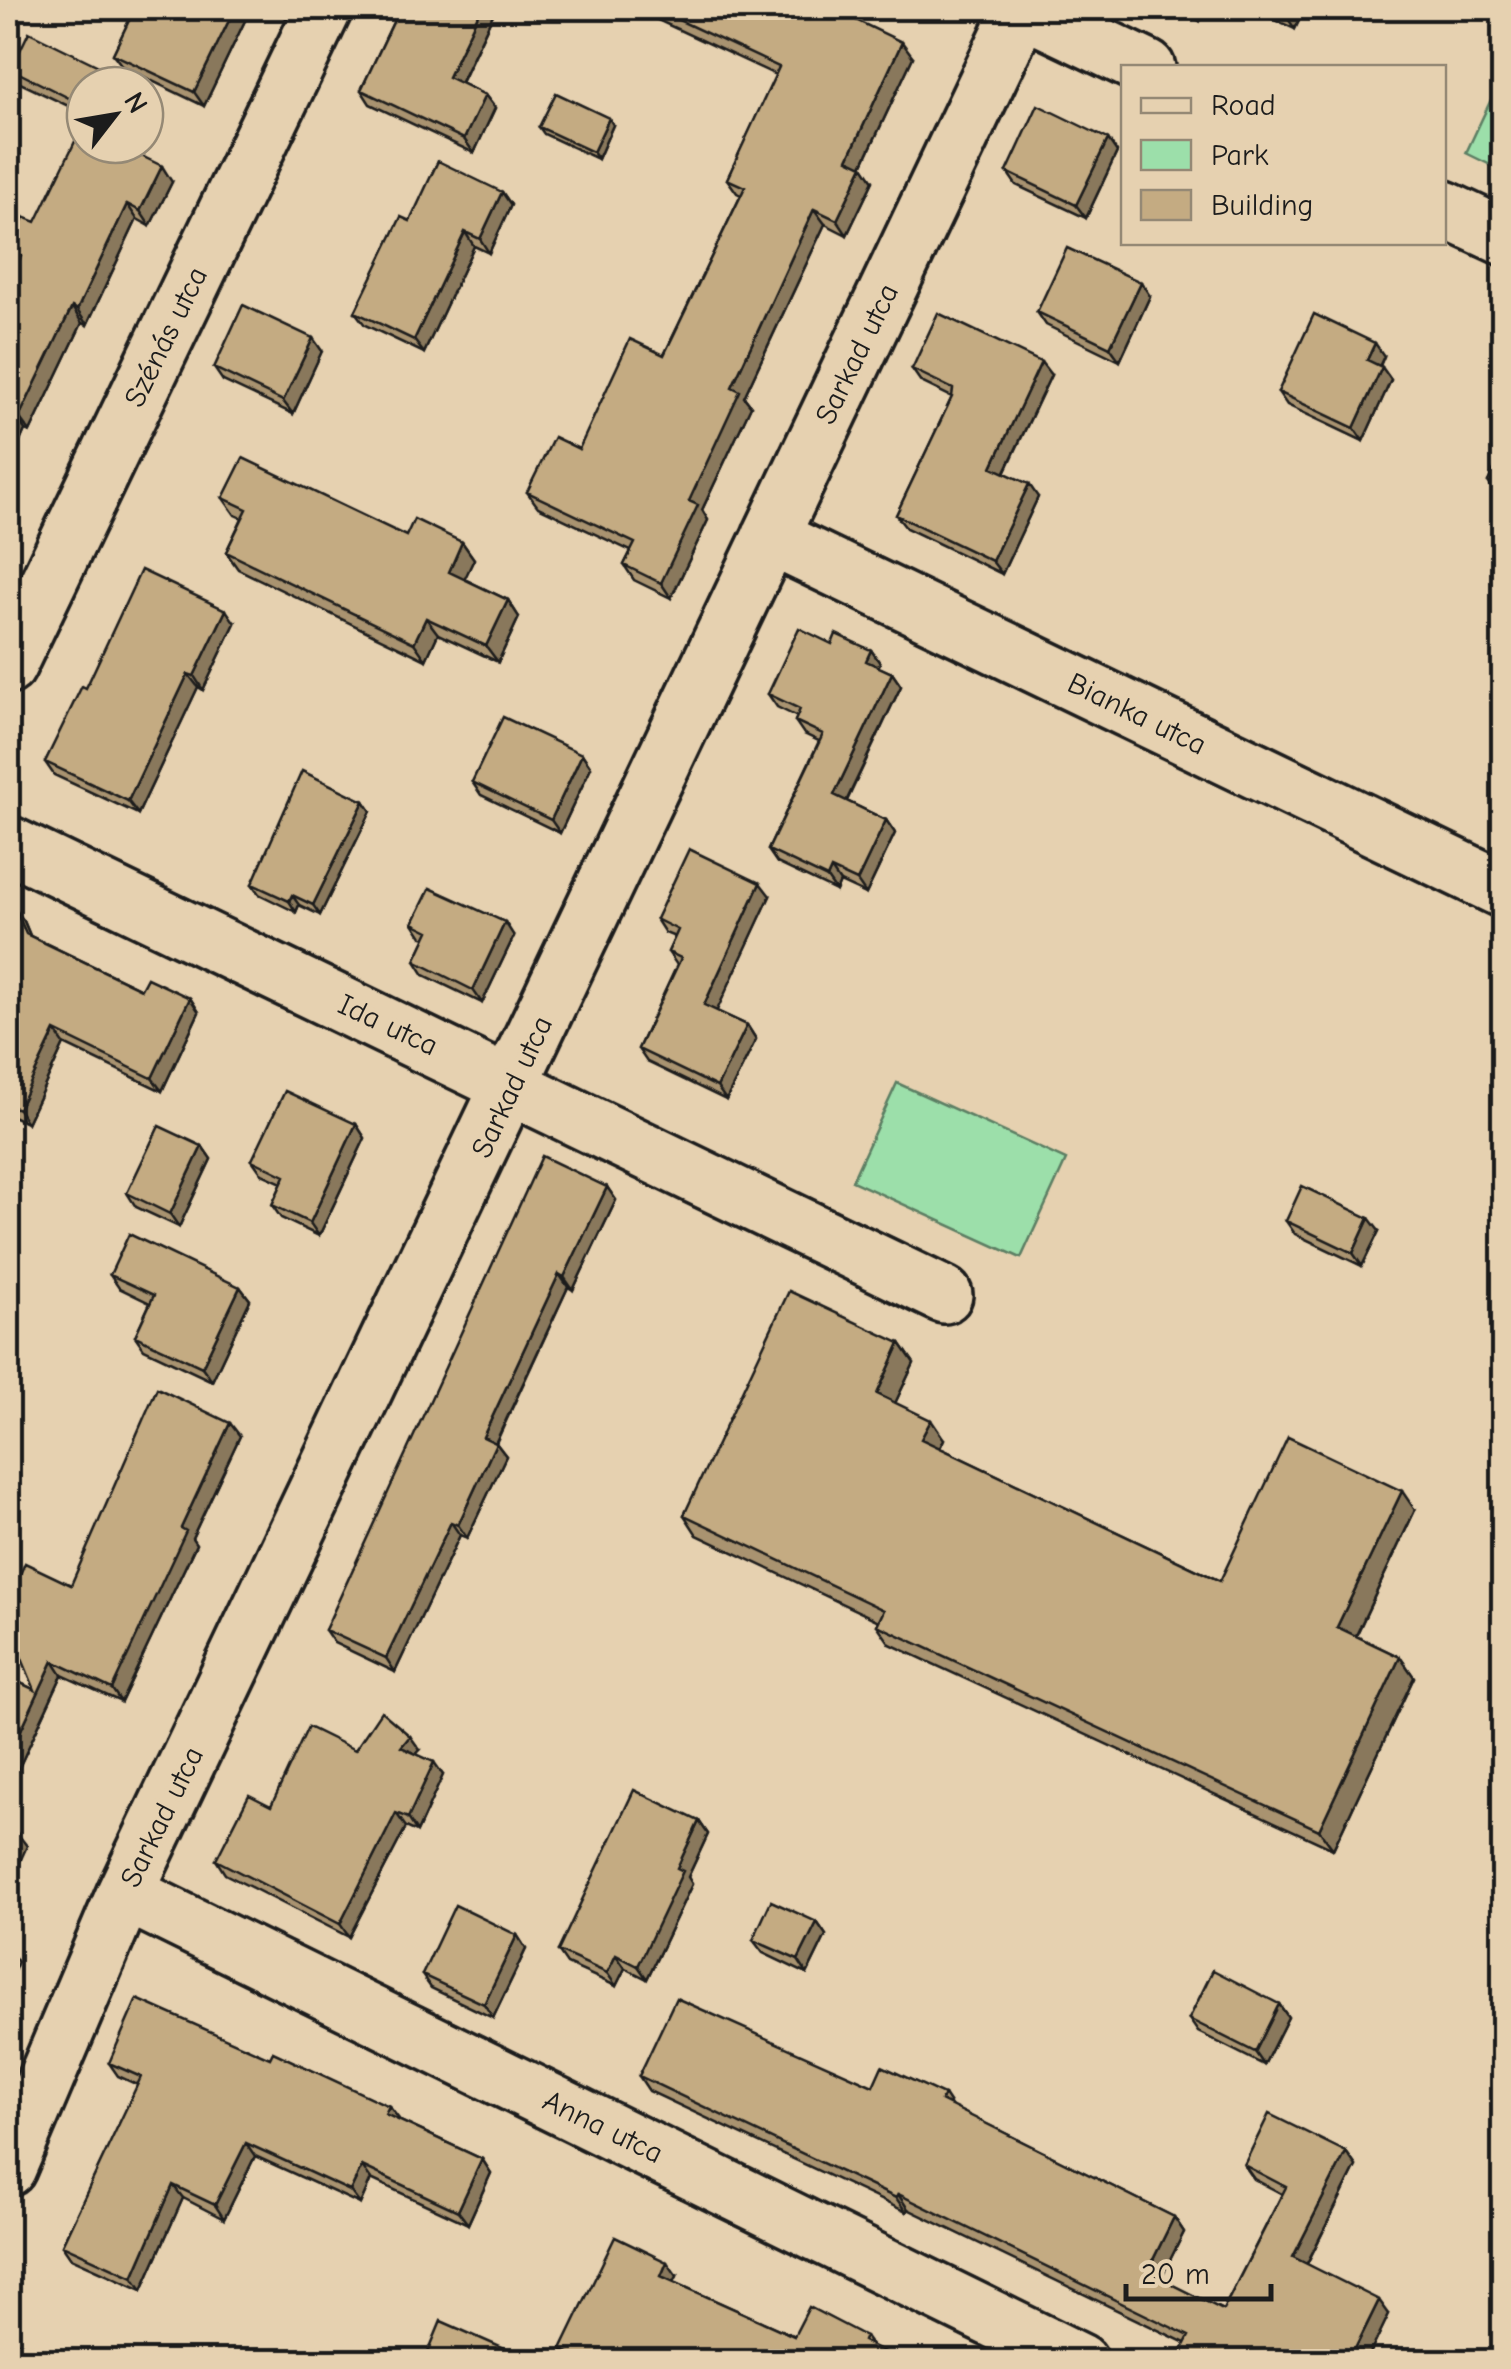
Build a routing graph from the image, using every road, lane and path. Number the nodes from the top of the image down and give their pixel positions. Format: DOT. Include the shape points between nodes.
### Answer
graph roads {
  1 [pos="324,8"];
  2 [pos="1022,8"];
  3 [pos="1141,65"];
  4 [pos="1446,210"];
  5 [pos="1504,237"];
  6 [pos="770,537"];
  7 [pos="8,666"];
  8 [pos="8,844"];
  9 [pos="1504,890"];
  10 [pos="514,1084"];
  11 [pos="944,1295"];
  12 [pos="126,1894"];
  13 [pos="8,2168"];
  14 [pos="1080,2362"];
  1 -- 7 [label="street, Szénás utca"];
  2 -- 3 [label="street"];
  2 -- 6 [label="street, Sarkad utca"];
  4 -- 5 [label="street"];
  6 -- 9 [label="street, Bianka utca"];
  6 -- 10 [label="street, Sarkad utca"];
  8 -- 10 [label="street, Ida utca"];
  10 -- 11 [label="street, Ida utca"];
  10 -- 12 [label="street, Sarkad utca"];
  12 -- 13 [label="street, Sarkad utca"];
  12 -- 14 [label="street, Anna utca"];
}
